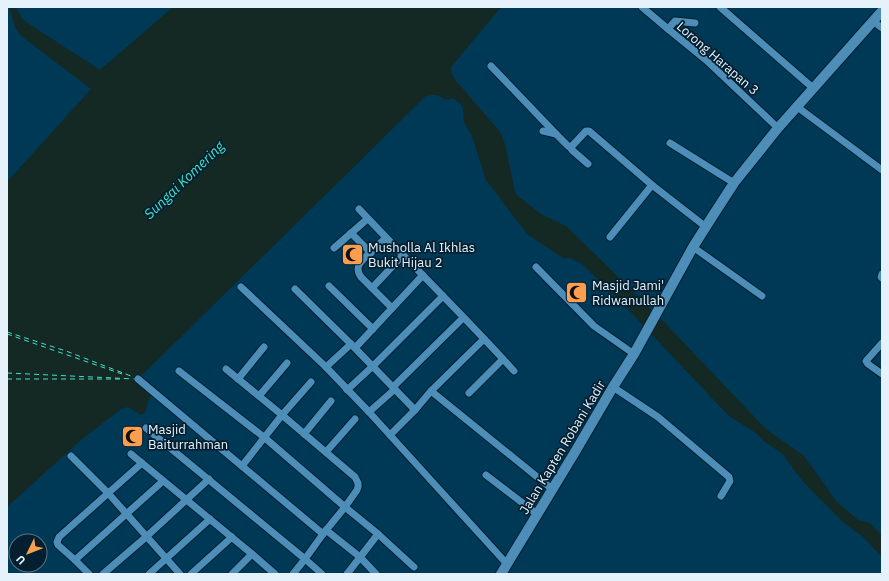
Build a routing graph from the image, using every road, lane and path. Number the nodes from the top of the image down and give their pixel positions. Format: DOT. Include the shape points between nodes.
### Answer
graph roads {
  1 [pos="642,7"];
  2 [pos="720,7"];
  3 [pos="882,10"];
  4 [pos="873,21"];
  5 [pos="695,23"];
  6 [pos="882,28"];
  7 [pos="668,29"];
  8 [pos="491,66"];
  9 [pos="813,88"];
  10 [pos="796,106"];
  11 [pos="778,128"];
  12 [pos="543,131"];
  13 [pos="556,134"];
  14 [pos="670,143"];
  15 [pos="570,147"];
  16 [pos="588,164"];
  17 [pos="882,170"];
  18 [pos="734,183"];
  19 [pos="652,185"];
  20 [pos="358,209"];
  21 [pos="364,221"];
  22 [pos="706,226"];
  23 [pos="351,233"];
  24 [pos="610,237"];
  25 [pos="386,238"];
  26 [pos="693,247"];
  27 [pos="334,248"];
  28 [pos="371,253"];
  29 [pos="403,255"];
  30 [pos="536,267"];
  31 [pos="882,274"];
  32 [pos="423,275"];
  33 [pos="882,278"];
  34 [pos="329,286"];
  35 [pos="241,287"];
  36 [pos="372,288"];
  37 [pos="295,289"];
  38 [pos="443,296"];
  39 [pos="762,296"];
  40 [pos="392,308"];
  41 [pos="463,318"];
  42 [pos="373,329"];
  43 [pos="484,339"];
  44 [pos="882,343"];
  45 [pos="353,346"];
  46 [pos="264,347"];
  47 [pos="634,354"];
  48 [pos="503,359"];
  49 [pos="287,363"];
  50 [pos="373,366"];
  51 [pos="326,367"];
  52 [pos="226,369"];
  53 [pos="179,371"];
  54 [pos="514,371"];
  55 [pos="882,374"];
  56 [pos="138,379"];
  57 [pos="238,379"];
  58 [pos="312,382"];
  59 [pos="613,387"];
  60 [pos="394,388"];
  61 [pos="347,390"];
  62 [pos="431,391"];
  63 [pos="469,393"];
  64 [pos="259,396"];
  65 [pos="332,401"];
  66 [pos="415,410"];
  67 [pos="370,412"];
  68 [pos="282,415"];
  69 [pos="355,419"];
  70 [pos="146,428"];
  71 [pos="304,434"];
  72 [pos="390,435"];
  73 [pos="264,438"];
  74 [pos="326,452"];
  75 [pos="130,454"];
  76 [pos="71,456"];
  77 [pos="142,463"];
  78 [pos="242,466"];
  79 [pos="486,475"];
  80 [pos="209,479"];
  81 [pos="163,481"];
  82 [pos="552,489"];
  83 [pos="108,493"];
  84 [pos="721,496"];
  85 [pos="186,499"];
  86 [pos="344,508"];
  87 [pos="126,514"];
  88 [pos="537,514"];
  89 [pos="210,519"];
  90 [pos="324,532"];
  91 [pos="378,534"];
  92 [pos="146,537"];
  93 [pos="232,537"];
  94 [pos="252,554"];
  95 [pos="360,557"];
  96 [pos="167,559"];
  97 [pos="305,559"];
  98 [pos="75,560"];
  99 [pos="507,564"];
  100 [pos="414,567"];
  101 [pos="89,574"];
  102 [pos="103,574"];
  103 [pos="149,574"];
  104 [pos="180,574"];
  105 [pos="191,574"];
  106 [pos="232,574"];
  107 [pos="274,574"];
  108 [pos="293,574"];
  109 [pos="322,574"];
  110 [pos="347,574"];
  111 [pos="376,574"];
  112 [pos="501,574"];
  1 -- 7 [label="street, Lorong Harapan 3"];
  2 -- 9 [label="street"];
  3 -- 4 [label="main road, Jalan Kapten Robani Kadir"];
  4 -- 6 [label="street"];
  4 -- 9 [label="main road, Jalan Kapten Robani Kadir"];
  5 -- 7 [label="street" via="675,21"];
  7 -- 11 [label="street, Lorong Harapan 3" via="706,60"];
  8 -- 13 [label="street"];
  9 -- 10 [label="main road, Jalan Kapten Robani Kadir"];
  10 -- 11 [label="main road, Jalan Kapten Robani Kadir"];
  10 -- 17 [label="street"];
  11 -- 18 [label="main road, Jalan Kapten Robani Kadir"];
  12 -- 13 [label="street"];
  13 -- 15 [label="street"];
  14 -- 18 [label="street"];
  15 -- 16 [label="street"];
  15 -- 19 [label="street" via="589,131"];
  18 -- 22 [label="main road, Jalan Kapten Robani Kadir"];
  19 -- 22 [label="street"];
  19 -- 24 [label="street"];
  20 -- 25 [label="street"];
  21 -- 23 [label="street"];
  22 -- 26 [label="main road, Jalan Kapten Robani Kadir"];
  23 -- 27 [label="street"];
  23 -- 28 [label="street"];
  25 -- 28 [label="street"];
  25 -- 29 [label="street"];
  26 -- 39 [label="street"];
  26 -- 47 [label="main road, Jalan Kapten Robani Kadir"];
  28 -- 36 [label="street" via="358,268 359,274"];
  29 -- 32 [label="street"];
  29 -- 36 [label="street"];
  30 -- 47 [label="street" via="594,326"];
  31 -- 33 [label="street"];
  32 -- 38 [label="street"];
  32 -- 40 [label="street"];
  34 -- 42 [label="street"];
  35 -- 51 [label="street"];
  36 -- 40 [label="street"];
  37 -- 45 [label="street"];
  38 -- 41 [label="street"];
  38 -- 50 [label="street"];
  40 -- 42 [label="street"];
  41 -- 43 [label="street"];
  41 -- 60 [label="street"];
  42 -- 45 [label="street"];
  43 -- 48 [label="street"];
  43 -- 62 [label="street"];
  44 -- 55 [label="street" via="866,361"];
  45 -- 50 [label="street"];
  45 -- 51 [label="street"];
  46 -- 57 [label="street"];
  47 -- 59 [label="main road, Jalan Kapten Robani Kadir"];
  48 -- 54 [label="street"];
  48 -- 63 [label="street"];
  49 -- 64 [label="street"];
  50 -- 60 [label="street"];
  50 -- 61 [label="street"];
  51 -- 61 [label="street"];
  52 -- 57 [label="street"];
  53 -- 73 [label="street"];
  56 -- 78 [label="street"];
  57 -- 64 [label="street"];
  58 -- 68 [label="street"];
  59 -- 82 [label="main road, Jalan Kapten Robani Kadir"];
  59 -- 84 [label="street" via="658,417 729,477 730,481"];
  60 -- 66 [label="street"];
  60 -- 67 [label="street"];
  61 -- 67 [label="street"];
  62 -- 66 [label="street"];
  62 -- 82 [label="street"];
  64 -- 68 [label="street"];
  65 -- 71 [label="street"];
  66 -- 72 [label="street"];
  67 -- 72 [label="street"];
  68 -- 71 [label="street"];
  68 -- 73 [label="street"];
  69 -- 74 [label="street"];
  70 -- 80 [label="street"];
  71 -- 74 [label="street"];
  72 -- 99 [label="street"];
  73 -- 78 [label="street"];
  73 -- 86 [label="street"];
  74 -- 86 [label="street" via="355,477 358,483 357,490"];
  75 -- 77 [label="street"];
  76 -- 83 [label="street"];
  77 -- 81 [label="street"];
  77 -- 83 [label="street"];
  78 -- 90 [label="street"];
  79 -- 88 [label="street"];
  80 -- 85 [label="street"];
  80 -- 97 [label="street"];
  81 -- 85 [label="street"];
  81 -- 87 [label="street"];
  82 -- 88 [label="main road, Jalan Kapten Robani Kadir"];
  83 -- 87 [label="street"];
  83 -- 98 [label="street" via="58,537 58,544"];
  85 -- 89 [label="street"];
  85 -- 92 [label="street"];
  86 -- 90 [label="street"];
  86 -- 91 [label="street"];
  87 -- 92 [label="street"];
  87 -- 98 [label="street"];
  88 -- 99 [label="main road, Jalan Kapten Robani Kadir"];
  89 -- 93 [label="street"];
  89 -- 96 [label="street"];
  90 -- 95 [label="street"];
  90 -- 97 [label="street"];
  91 -- 95 [label="street"];
  91 -- 100 [label="street"];
  92 -- 96 [label="street"];
  92 -- 102 [label="street"];
  93 -- 94 [label="street"];
  93 -- 105 [label="street"];
  94 -- 106 [label="street"];
  94 -- 107 [label="street"];
  95 -- 110 [label="street"];
  95 -- 111 [label="street"];
  96 -- 103 [label="street"];
  96 -- 104 [label="street"];
  97 -- 108 [label="street"];
  97 -- 109 [label="street"];
  98 -- 101 [label="street"];
  99 -- 112 [label="main road, Jalan Kapten Robani Kadir"];
}
